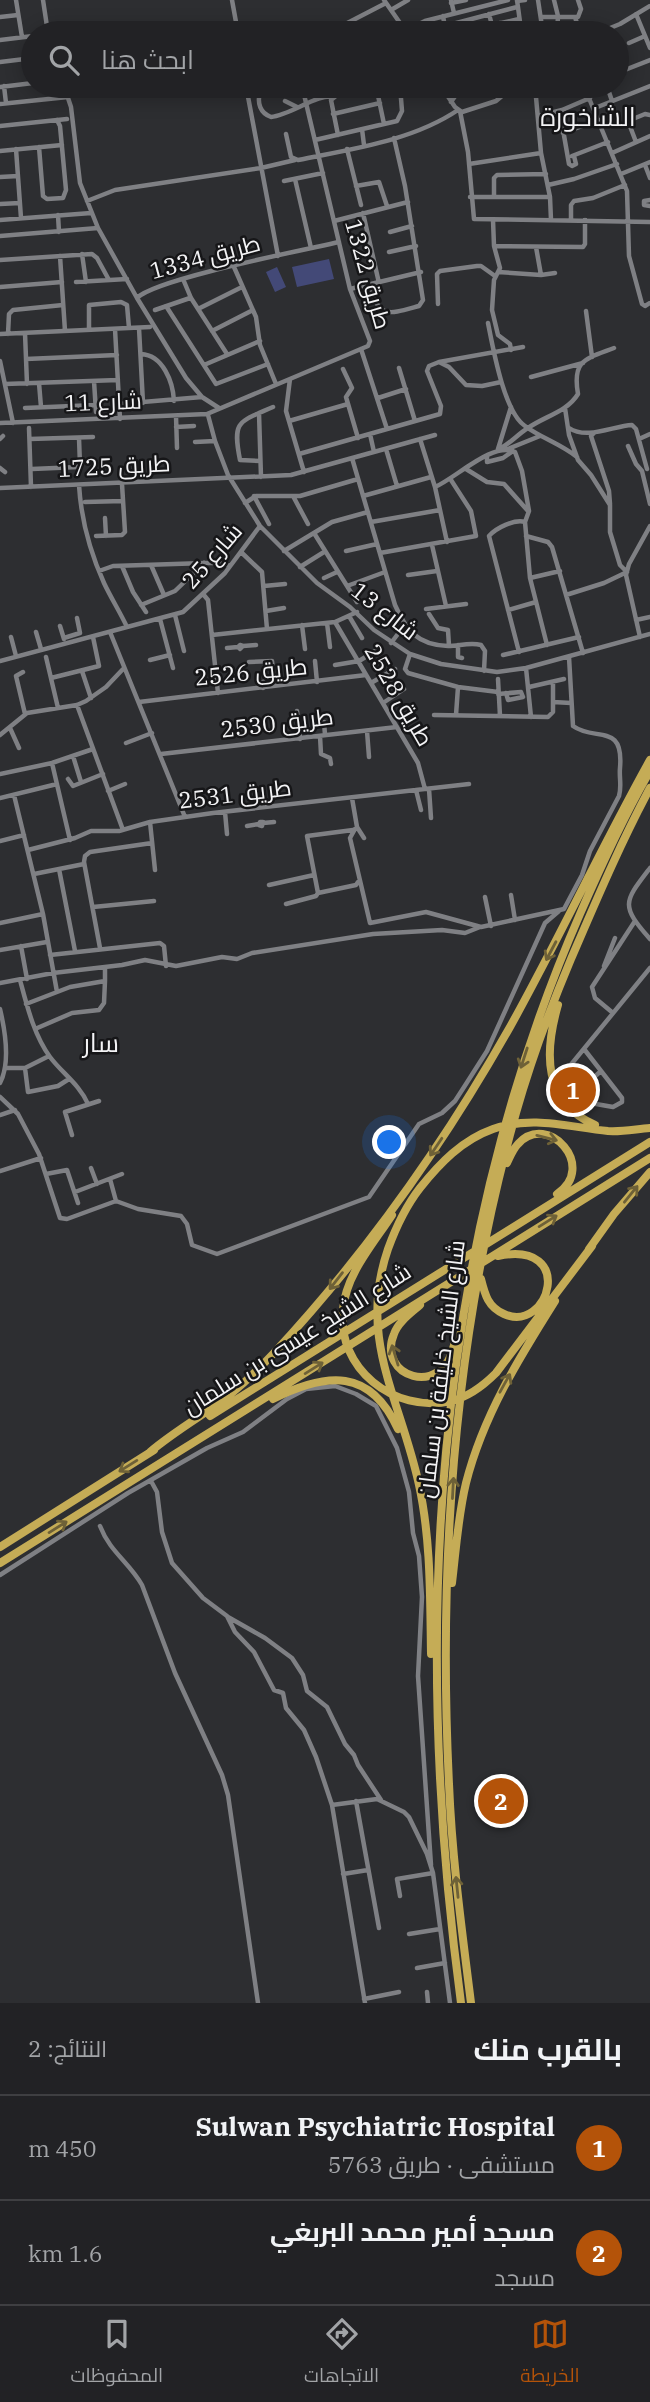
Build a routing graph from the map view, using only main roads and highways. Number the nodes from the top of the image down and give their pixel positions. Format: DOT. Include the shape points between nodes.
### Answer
graph roads {
  1 [pos="650,760"];
  2 [pos="650,771"];
  3 [pos="650,788"];
  4 [pos="598,860"];
  5 [pos="561,956"];
  6 [pos="571,960"];
  7 [pos="650,1128"];
  8 [pos="625,1131"];
  9 [pos="650,1142"];
  10 [pos="650,1158"];
  11 [pos="421,1168"];
  12 [pos="650,1172"];
  13 [pos="501,1175"];
  14 [pos="516,1226"];
  15 [pos="592,1245"];
  16 [pos="491,1257"];
  17 [pos="480,1273"];
  18 [pos="432,1293"];
  19 [pos="462,1319"];
  20 [pos="230,1420"];
  21 [pos="150,1452"];
  22 [pos="416,1471"];
  23 [pos="0,1547"];
  24 [pos="0,1563"];
  25 [pos="446,1643"];
  26 [pos="439,1739"];
  27 [pos="461,2003"];
  28 [pos="471,2003"];
  1 -- 4 [label="highway"];
  2 -- 5 [label="highway, شارع الشيخ خليفة بن سلمان"];
  3 -- 6 [label="highway, شارع الشيخ خليفة بن سلمان"];
  4 -- 5 [label="highway"];
  4 -- 11 [label="highway, one-way" via="496,1050"];
  5 -- 19 [label="highway, شارع الشيخ خليفة بن سلمان, one-way" via="507,1113"];
  6 -- 8 [label="highway" via="554,1017 552,1082 570,1110 584,1121"];
  6 -- 13 [label="highway, شارع الشيخ خليفة بن سلمان" via="517,1111"];
  7 -- 8 [label="highway"];
  8 -- 22 [label="highway" via="552,1122 523,1122 491,1130 457,1149 428,1178 402,1215 384,1261 376,1321 392,1398"];
  9 -- 14 [label="highway, شارع الشيخ عيسى بن سلمان"];
  16 -- 10 [label="highway, شارع الشيخ عيسى بن سلمان, one-way"];
  11 -- 15 [label="highway" via="354,1273 343,1307 347,1345 359,1368 376,1386 400,1398 451,1401 476,1391 496,1373"];
  11 -- 21 [label="highway, one-way" via="274,1353 217,1405"];
  15 -- 12 [label="highway, one-way"];
  13 -- 14 [label="highway, one-way" via="519,1143 537,1135 556,1139 572,1160 563,1190"];
  13 -- 17 [label="highway, شارع الشيخ خليفة بن سلمان"];
  14 -- 21 [label="highway, شارع الشيخ عيسى بن سلمان"];
  25 -- 15 [label="highway, one-way" via="460,1513 477,1445 500,1391"];
  16 -- 17 [label="highway" via="515,1252 534,1257 548,1277 546,1296 529,1314 511,1317 489,1304"];
  16 -- 18 [label="highway, شارع الشيخ عيسى بن سلمان"];
  25 -- 17 [label="highway, شارع الشيخ خليفة بن سلمان, one-way" via="454,1464"];
  19 -- 18 [label="highway, one-way" via="454,1350 443,1369 418,1377 401,1370 391,1354 393,1335"];
  20 -- 18 [label="highway, شارع الشيخ عيسى بن سلمان, one-way"];
  19 -- 26 [label="highway, شارع الشيخ خليفة بن سلمان" via="438,1561"];
  20 -- 22 [label="highway" via="311,1383 348,1380 385,1405"];
  24 -- 20 [label="highway, شارع الشيخ عيسى بن سلمان, one-way"];
  21 -- 23 [label="highway, شارع الشيخ عيسى بن سلمان, one-way"];
  22 -- 26 [label="highway" via="428,1538 434,1729"];
  28 -- 25 [label="highway, شارع الشيخ خليفة بن سلمان, one-way" via="449,1784"];
  26 -- 27 [label="highway, شارع الشيخ خليفة بن سلمان" via="444,1845"];
}
